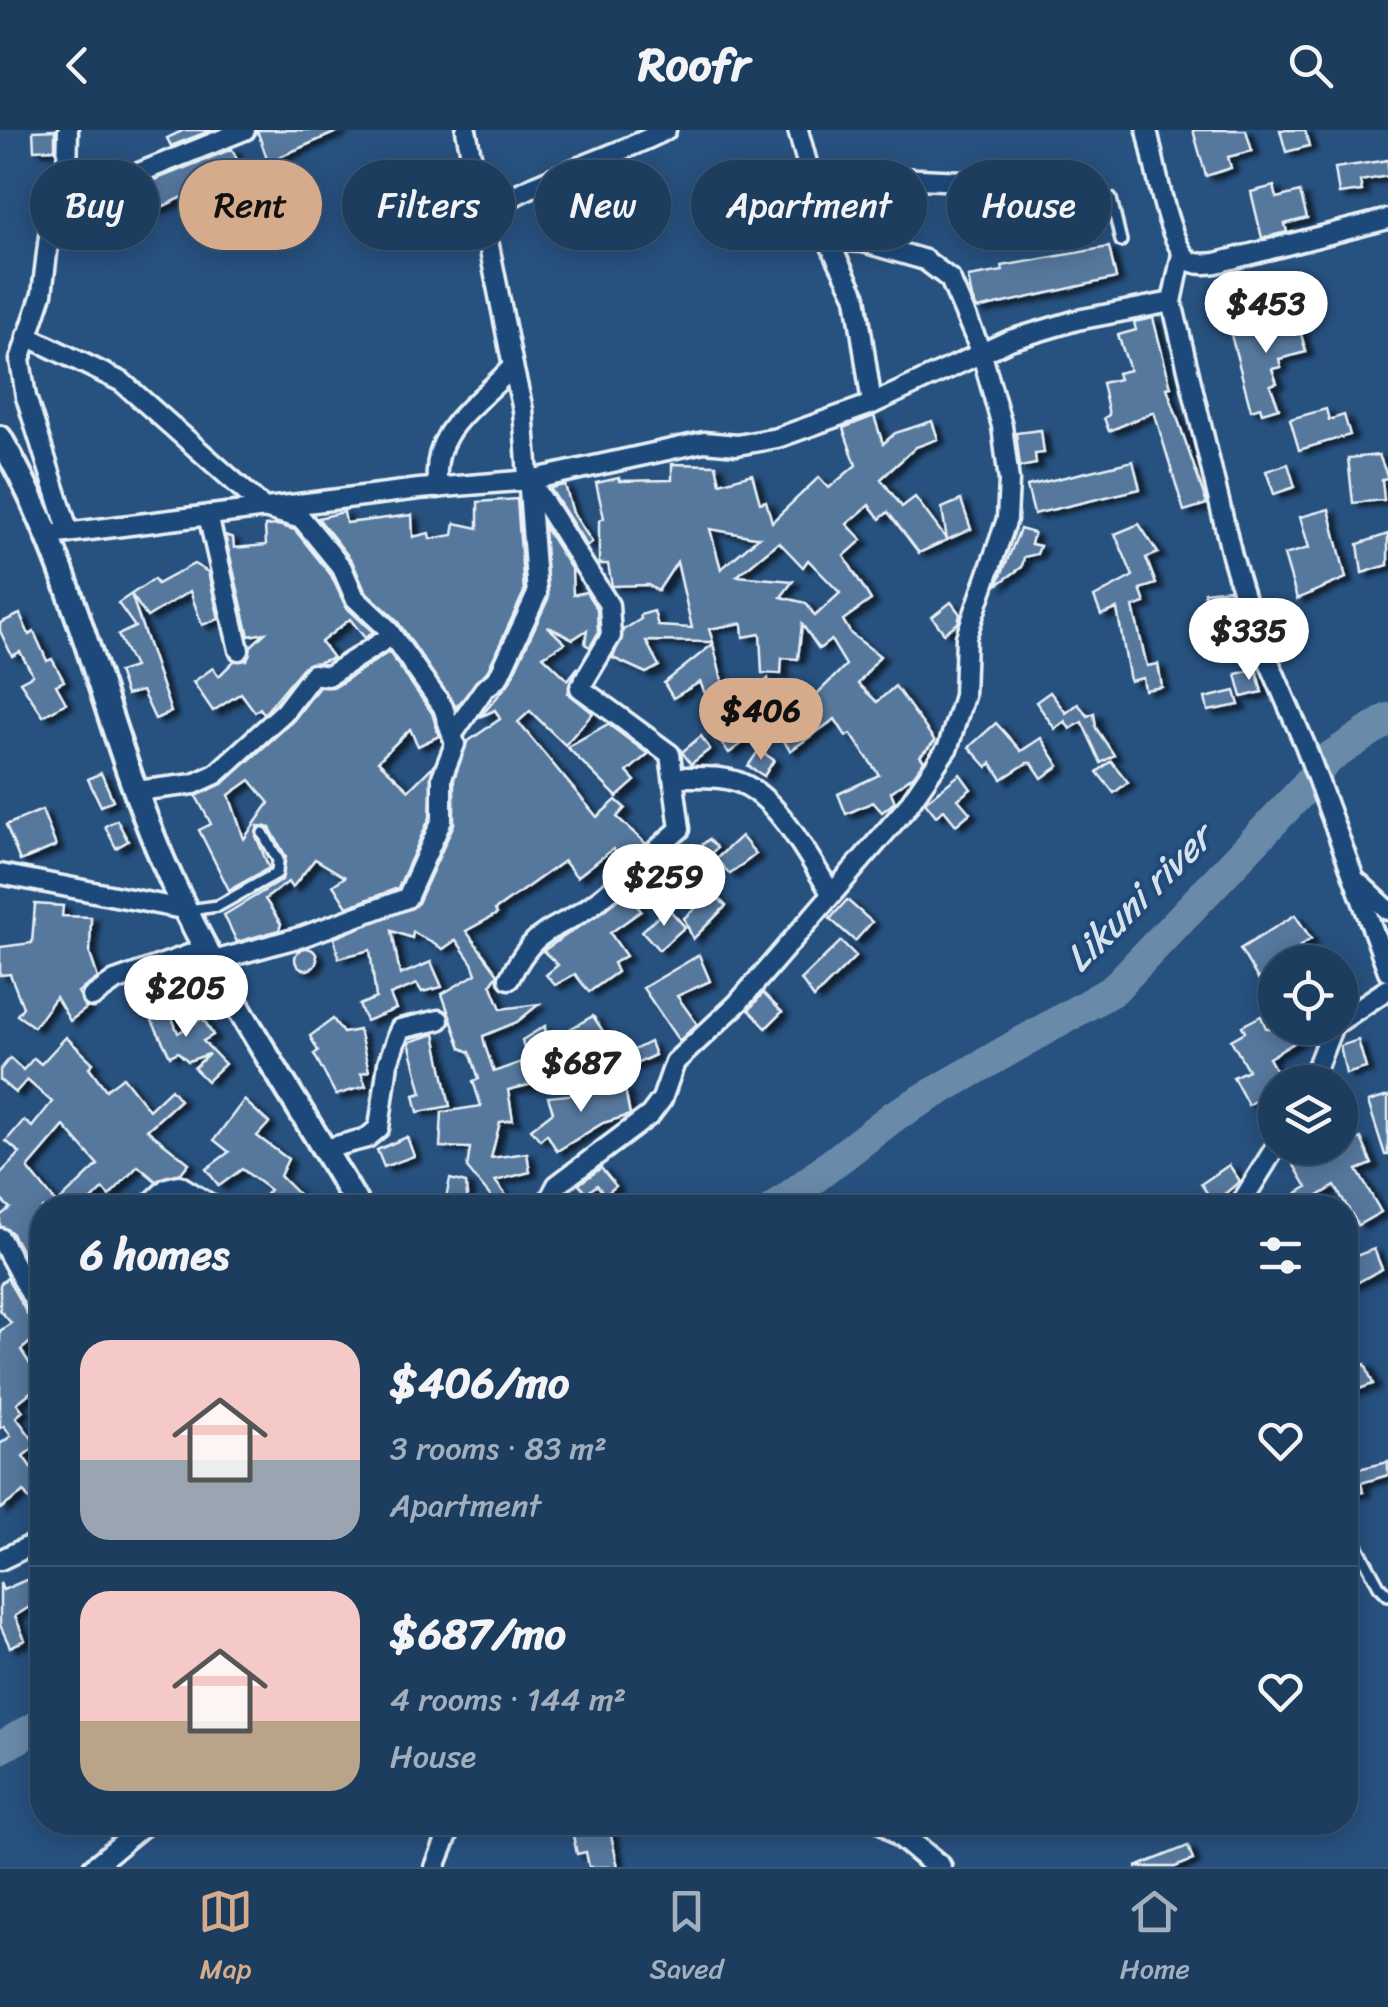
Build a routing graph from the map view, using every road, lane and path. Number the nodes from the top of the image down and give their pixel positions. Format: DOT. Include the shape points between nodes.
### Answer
graph roads {
  1 [pos="68,130"];
  2 [pos="246,130"];
  3 [pos="466,130"];
  4 [pos="666,130"];
  5 [pos="798,130"];
  6 [pos="1147,130"];
  7 [pos="67,160"];
  8 [pos="472,160"];
  9 [pos="806,160"];
  10 [pos="159,165"];
  11 [pos="515,195"];
  12 [pos="1111,199"];
  13 [pos="1388,218"];
  14 [pos="1120,241"];
  15 [pos="50,250"];
  16 [pos="491,250"];
  17 [pos="833,250"];
  18 [pos="890,250"];
  19 [pos="1182,254"];
  20 [pos="1172,302"];
  21 [pos="27,336"];
  22 [pos="981,351"];
  23 [pos="513,366"];
  24 [pos="872,404"];
  25 [pos="2,450"];
  26 [pos="530,480"];
  27 [pos="438,488"];
  28 [pos="264,508"];
  29 [pos="208,515"];
  30 [pos="59,534"];
  31 [pos="392,636"];
  32 [pos="239,650"];
  33 [pos="454,734"];
  34 [pos="676,777"];
  35 [pos="136,791"];
  36 [pos="263,834"];
  37 [pos="1351,873"];
  38 [pos="0,874"];
  39 [pos="831,893"];
  40 [pos="188,910"];
  41 [pos="1388,910"];
  42 [pos="211,955"];
  43 [pos="1388,971"];
  44 [pos="509,979"];
  45 [pos="1388,990"];
  46 [pos="92,997"];
  47 [pos="1358,1010"];
  48 [pos="439,1020"];
  49 [pos="324,1149"];
  50 [pos="1265,1165"];
  51 [pos="160,1195"];
  52 [pos="195,1195"];
  53 [pos="351,1195"];
  54 [pos="551,1195"];
  55 [pos="1246,1195"];
  56 [pos="0,1238"];
  57 [pos="30,1279"];
  58 [pos="30,1546"];
  59 [pos="1358,1548"];
  60 [pos="0,1560"];
  61 [pos="1388,1594"];
  62 [pos="132,1835"];
  63 [pos="447,1835"];
  64 [pos="902,1835"];
  65 [pos="92,1867"];
  66 [pos="435,1867"];
  67 [pos="940,1867"];
  1 -- 7 [label="street"];
  2 -- 10 [label="street"];
  3 -- 8 [label="street"];
  4 -- 11 [label="street"];
  5 -- 9 [label="street"];
  6 -- 19 [label="street"];
  12 -- 14 [label="lane"];
  13 -- 19 [label="street" via="1216,263 1191,262"];
  15 -- 21 [label="street"];
  16 -- 23 [label="street"];
  17 -- 24 [label="street" via="856,297"];
  18 -- 22 [label="street" via="925,260 950,280"];
  19 -- 20 [label="street"];
  20 -- 22 [label="street" via="1077,320"];
  20 -- 37 [label="street" via="1251,620"];
  21 -- 28 [label="street" via="122,382"];
  21 -- 30 [label="street" via="20,360 26,398"];
  22 -- 24 [label="street"];
  22 -- 39 [label="street" via="1009,482 1007,518 966,637 964,696 948,747 907,807"];
  23 -- 26 [label="street"];
  23 -- 27 [label="street" via="445,434 435,466"];
  24 -- 26 [label="street" via="777,438 737,446 704,442"];
  25 -- 30 [label="street"];
  26 -- 27 [label="street"];
  26 -- 33 [label="street" via="538,594 498,678"];
  26 -- 34 [label="street" via="609,605 611,636 580,688 670,754"];
  27 -- 28 [label="street"];
  28 -- 29 [label="street"];
  28 -- 31 [label="street" via="302,520 342,568 355,598"];
  29 -- 30 [label="street"];
  29 -- 32 [label="street"];
  30 -- 35 [label="street"];
  31 -- 33 [label="street"];
  31 -- 35 [label="street" via="328,676 306,679 284,712 216,774 194,784"];
  33 -- 42 [label="street" via="442,777 442,820 406,898 304,936"];
  34 -- 39 [label="street" via="712,776 748,786 791,830"];
  34 -- 44 [label="street" via="680,828 592,905 525,947"];
  35 -- 40 [label="street"];
  36 -- 40 [label="lane" via="278,860 277,873 218,906"];
  37 -- 41 [label="street"];
  37 -- 43 [label="street"];
  38 -- 40 [label="street"];
  39 -- 54 [label="street" via="736,1004 675,1062 650,1114"];
  40 -- 42 [label="street"];
  42 -- 46 [label="street" via="114,981"];
  42 -- 49 [label="street"];
  45 -- 47 [label="street"];
  48 -- 49 [label="street" via="400,1029 378,1128 367,1138"];
  49 -- 53 [label="street"];
  50 -- 55 [label="street"];
  51 -- 52 [label="street" via="179,1185"];
  56 -- 57 [label="street"];
  58 -- 60 [label="street"];
  59 -- 61 [label="lane"];
  62 -- 65 [label="street"];
  63 -- 66 [label="street"];
  64 -- 67 [label="street"];
}
